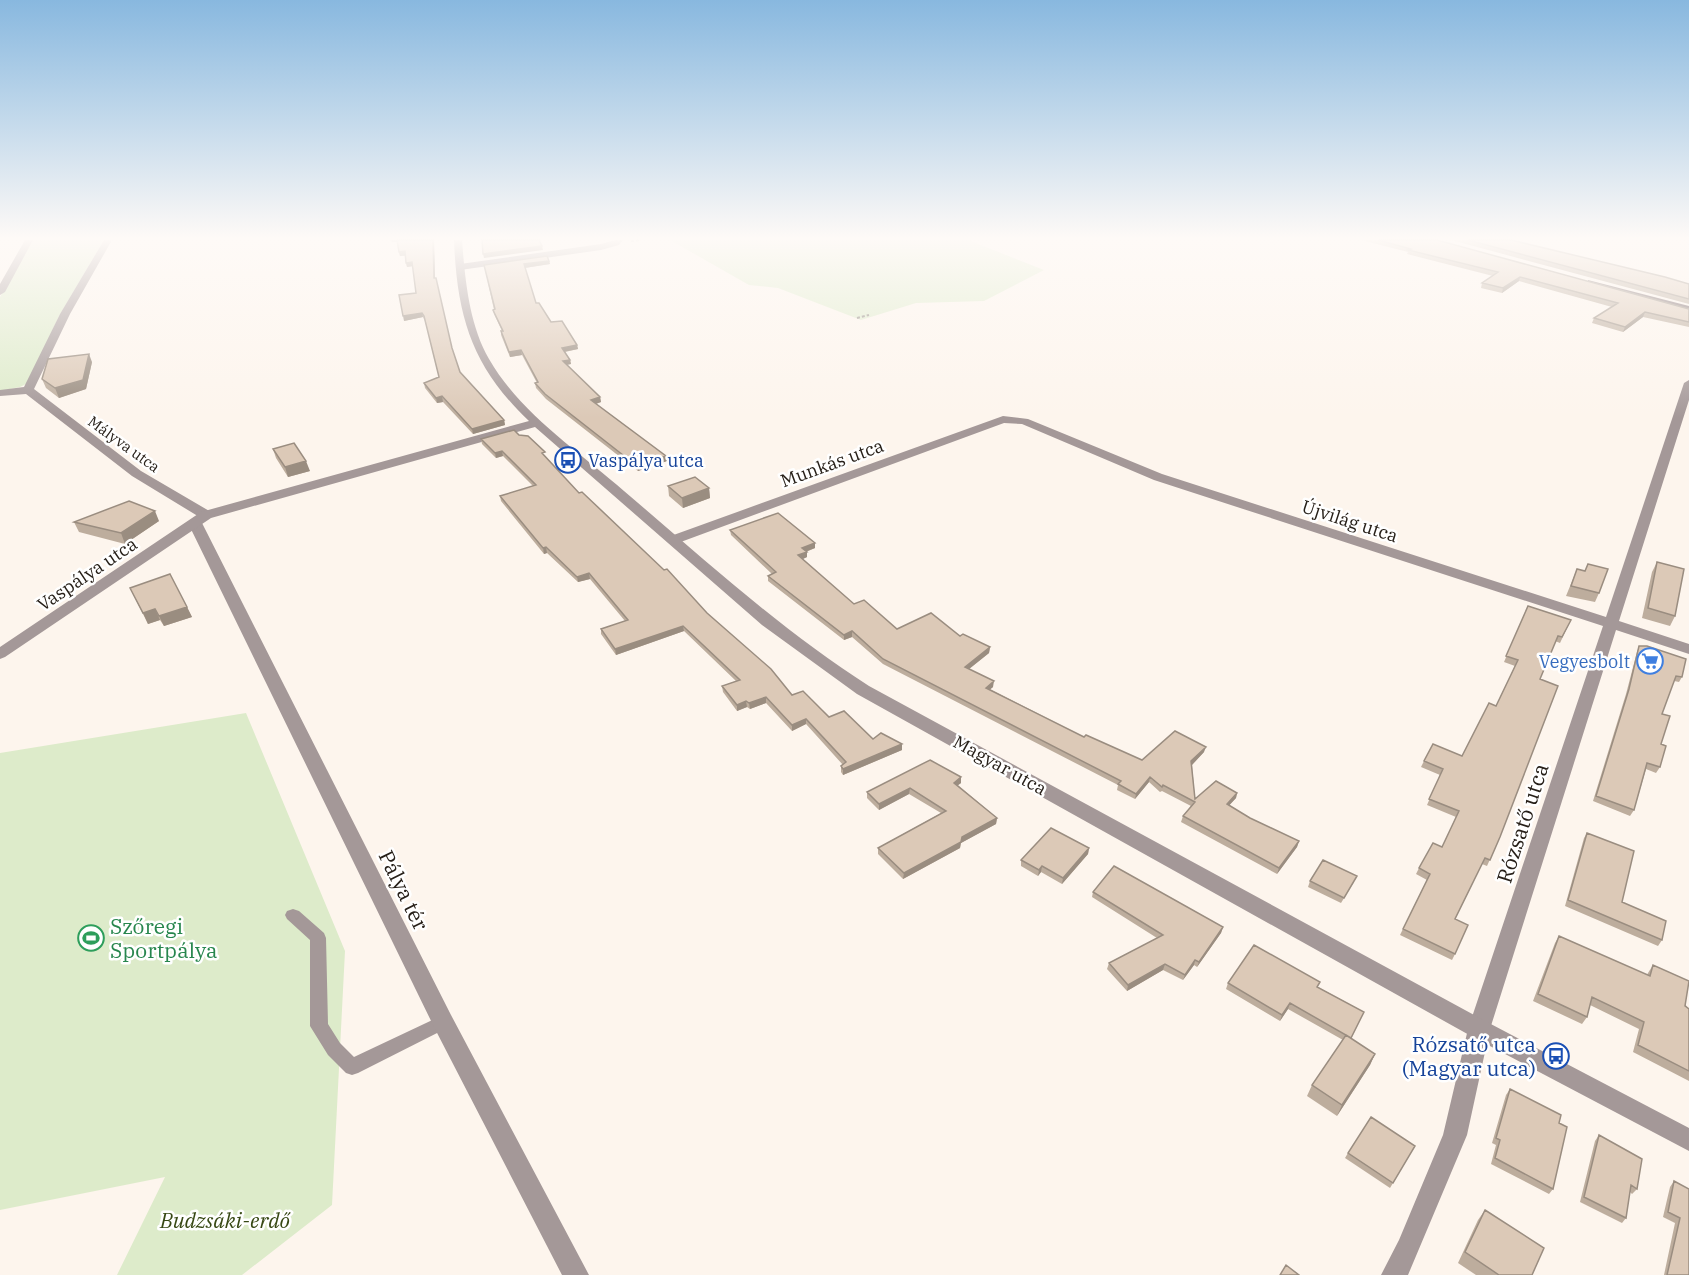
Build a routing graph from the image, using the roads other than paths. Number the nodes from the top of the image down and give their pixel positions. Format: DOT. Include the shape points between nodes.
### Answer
graph roads {
  1 [pos="73,300"];
  2 [pos="466,300"];
  3 [pos="1655,300"];
  4 [pos="1689,309"];
  5 [pos="1689,383"];
  6 [pos="28,390"];
  7 [pos="0,393"];
  8 [pos="1003,419"];
  9 [pos="538,422"];
  10 [pos="201,519"];
  11 [pos="673,540"];
  12 [pos="1610,624"];
  13 [pos="1689,649"];
  14 [pos="0,654"];
  15 [pos="293,915"];
  16 [pos="443,1022"];
  17 [pos="1479,1029"];
  18 [pos="1689,1140"];
  19 [pos="576,1275"];
  20 [pos="1394,1275"];
  1 -- 6 [label="street"];
  2 -- 9 [label="street, Magyar utca" via="482,356 512,397"];
  3 -- 4 [label="main road"];
  5 -- 12 [label="street, Rózsatő utca"];
  6 -- 7 [label="street"];
  6 -- 10 [label="street, Mályva utca"];
  8 -- 11 [label="street, Munkás utca"];
  8 -- 12 [label="street, Újvilág utca" via="1024,421 1158,477"];
  9 -- 10 [label="street, Vaspálya utca"];
  9 -- 11 [label="street, Magyar utca"];
  10 -- 14 [label="street, Vaspálya utca"];
  10 -- 16 [label="street, Pálya tér"];
  11 -- 17 [label="street, Magyar utca" via="772,626 863,690"];
  12 -- 13 [label="street, Újvilág utca"];
  12 -- 17 [label="street, Rózsatő utca"];
  15 -- 16 [label="lane" via="318,938 319,1026 352,1067"];
  16 -- 19 [label="street, Pálya tér"];
  17 -- 18 [label="street, Magyar utca"];
  17 -- 20 [label="street, Rózsatő utca" via="1455,1135"];
}
